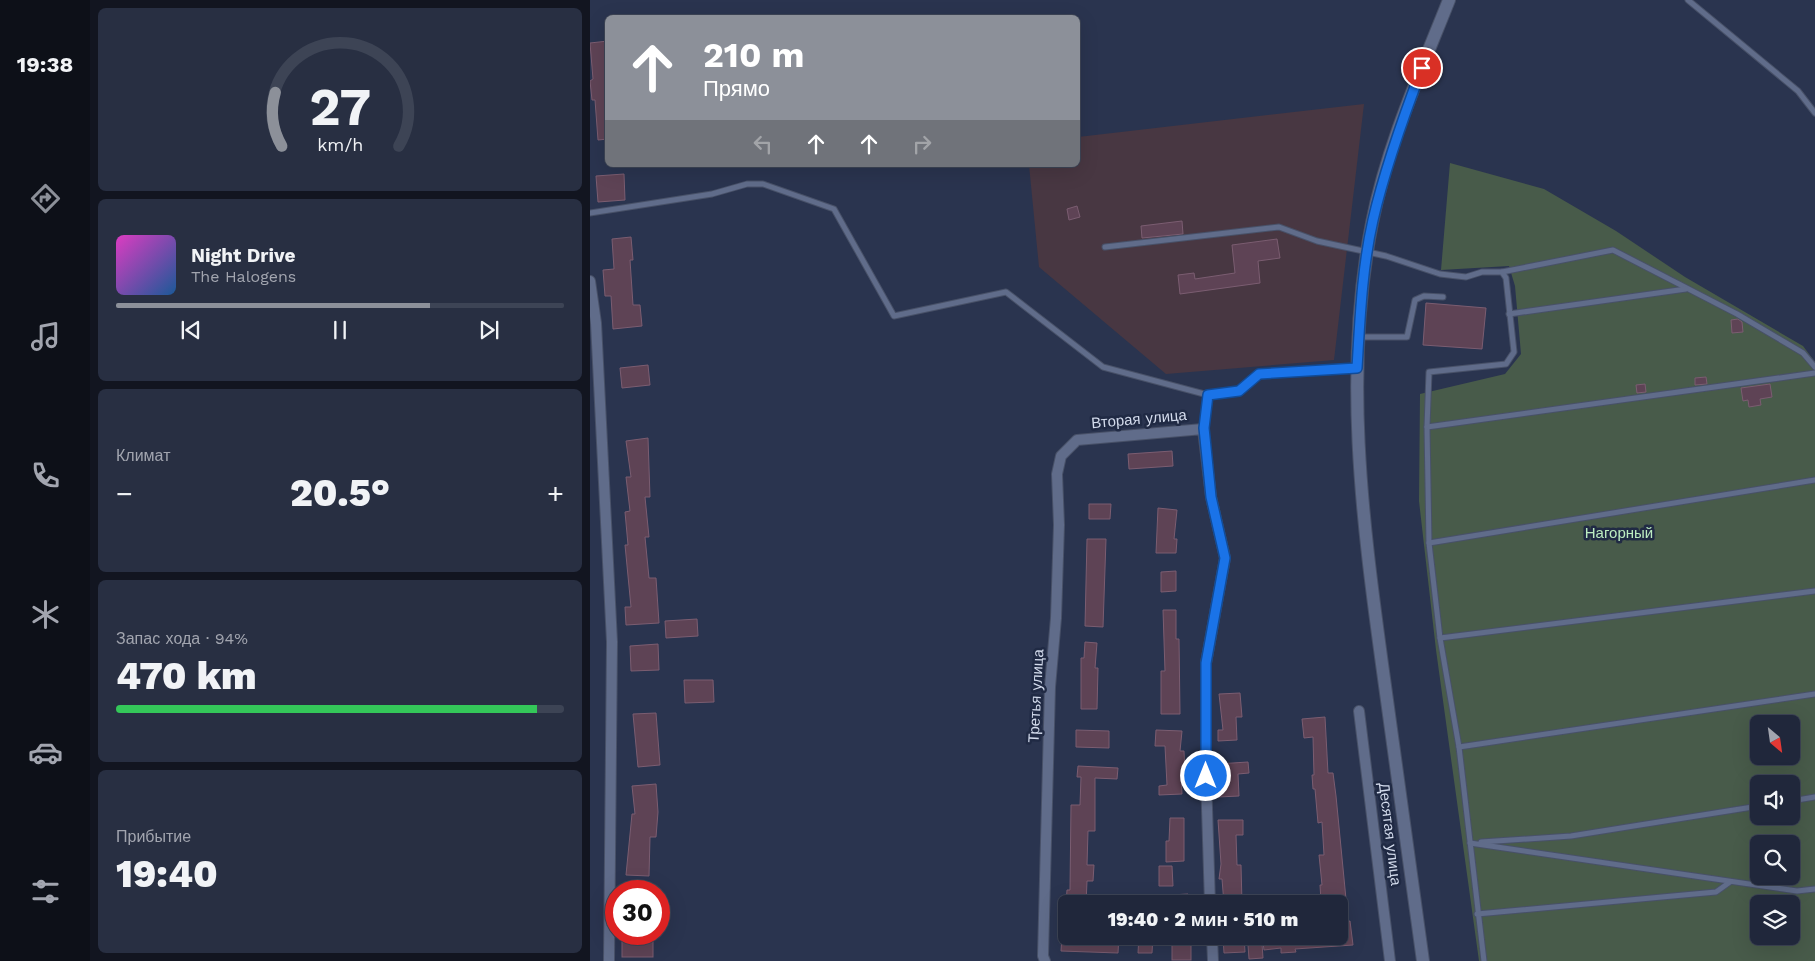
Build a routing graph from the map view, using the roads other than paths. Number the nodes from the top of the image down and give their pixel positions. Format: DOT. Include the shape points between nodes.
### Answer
graph roads {
  1 [pos="1449,0"];
  2 [pos="1688,0"];
  3 [pos="1815,113"];
  4 [pos="590,213"];
  5 [pos="1105,247"];
  6 [pos="1367,253"];
  7 [pos="1502,272"];
  8 [pos="590,281"];
  9 [pos="1687,289"];
  10 [pos="1443,296"];
  11 [pos="592,308"];
  12 [pos="1509,314"];
  13 [pos="1359,337"];
  14 [pos="1815,367"];
  15 [pos="1357,368"];
  16 [pos="1815,374"];
  17 [pos="1208,395"];
  18 [pos="1427,427"];
  19 [pos="1204,428"];
  20 [pos="1077,440"];
  21 [pos="1815,480"];
  22 [pos="1429,543"];
  23 [pos="1815,591"];
  24 [pos="1440,638"];
  25 [pos="1815,694"];
  26 [pos="1359,711"];
  27 [pos="1459,747"];
  28 [pos="1815,797"];
  29 [pos="1800,800"];
  30 [pos="1750,807"];
  31 [pos="1470,843"];
  32 [pos="1730,882"];
  33 [pos="1815,889"];
  34 [pos="1210,895"];
  35 [pos="1477,914"];
  36 [pos="1212,945"];
  37 [pos="609,961"];
  38 [pos="1045,961"];
  39 [pos="1212,961"];
  40 [pos="1390,961"];
  41 [pos="1423,961"];
  42 [pos="1484,961"];
  1 -- 6 [label="main road" via="1402,118 1385,172"];
  2 -- 3 [label="lane" via="1798,91"];
  4 -- 17 [label="lane" via="712,194 747,184 763,184 834,208 894,316 1006,292 1103,367"];
  5 -- 6 [label="lane" via="1279,227 1317,241"];
  6 -- 7 [label="lane" via="1402,260 1440,274 1466,276"];
  6 -- 13 [label="main road"];
  7 -- 9 [label="lane" via="1613,250"];
  7 -- 12 [label="lane" via="1508,290"];
  8 -- 11 [label="street"];
  9 -- 12 [label="lane"];
  9 -- 14 [label="lane" via="1803,353"];
  10 -- 13 [label="lane" via="1424,296 1415,300 1407,337"];
  11 -- 37 [label="street" via="612,642"];
  12 -- 18 [label="lane" via="1514,352 1506,364 1429,372"];
  13 -- 15 [label="main road"];
  15 -- 17 [label="lane" via="1259,374 1239,391"];
  15 -- 41 [label="main road" via="1357,423 1365,536"];
  16 -- 18 [label="lane"];
  17 -- 19 [label="lane"];
  18 -- 22 [label="lane"];
  19 -- 20 [label="street, Вторая улица"];
  19 -- 34 [label="street" via="1211,497 1225,558 1206,663"];
  20 -- 38 [label="street, Третья улица" via="1061,456 1057,474 1059,525 1050,687"];
  21 -- 22 [label="lane"];
  22 -- 24 [label="lane"];
  23 -- 24 [label="lane"];
  24 -- 27 [label="lane"];
  25 -- 27 [label="lane"];
  26 -- 40 [label="street, Десятая улица"];
  27 -- 31 [label="lane"];
  28 -- 29 [label="lane"];
  30 -- 31 [label="lane" via="1571,836"];
  31 -- 32 [label="lane"];
  31 -- 35 [label="lane"];
  32 -- 33 [label="lane" via="1798,891"];
  32 -- 35 [label="lane" via="1716,892"];
  35 -- 42 [label="lane"];
  36 -- 39 [label="street"];
}
